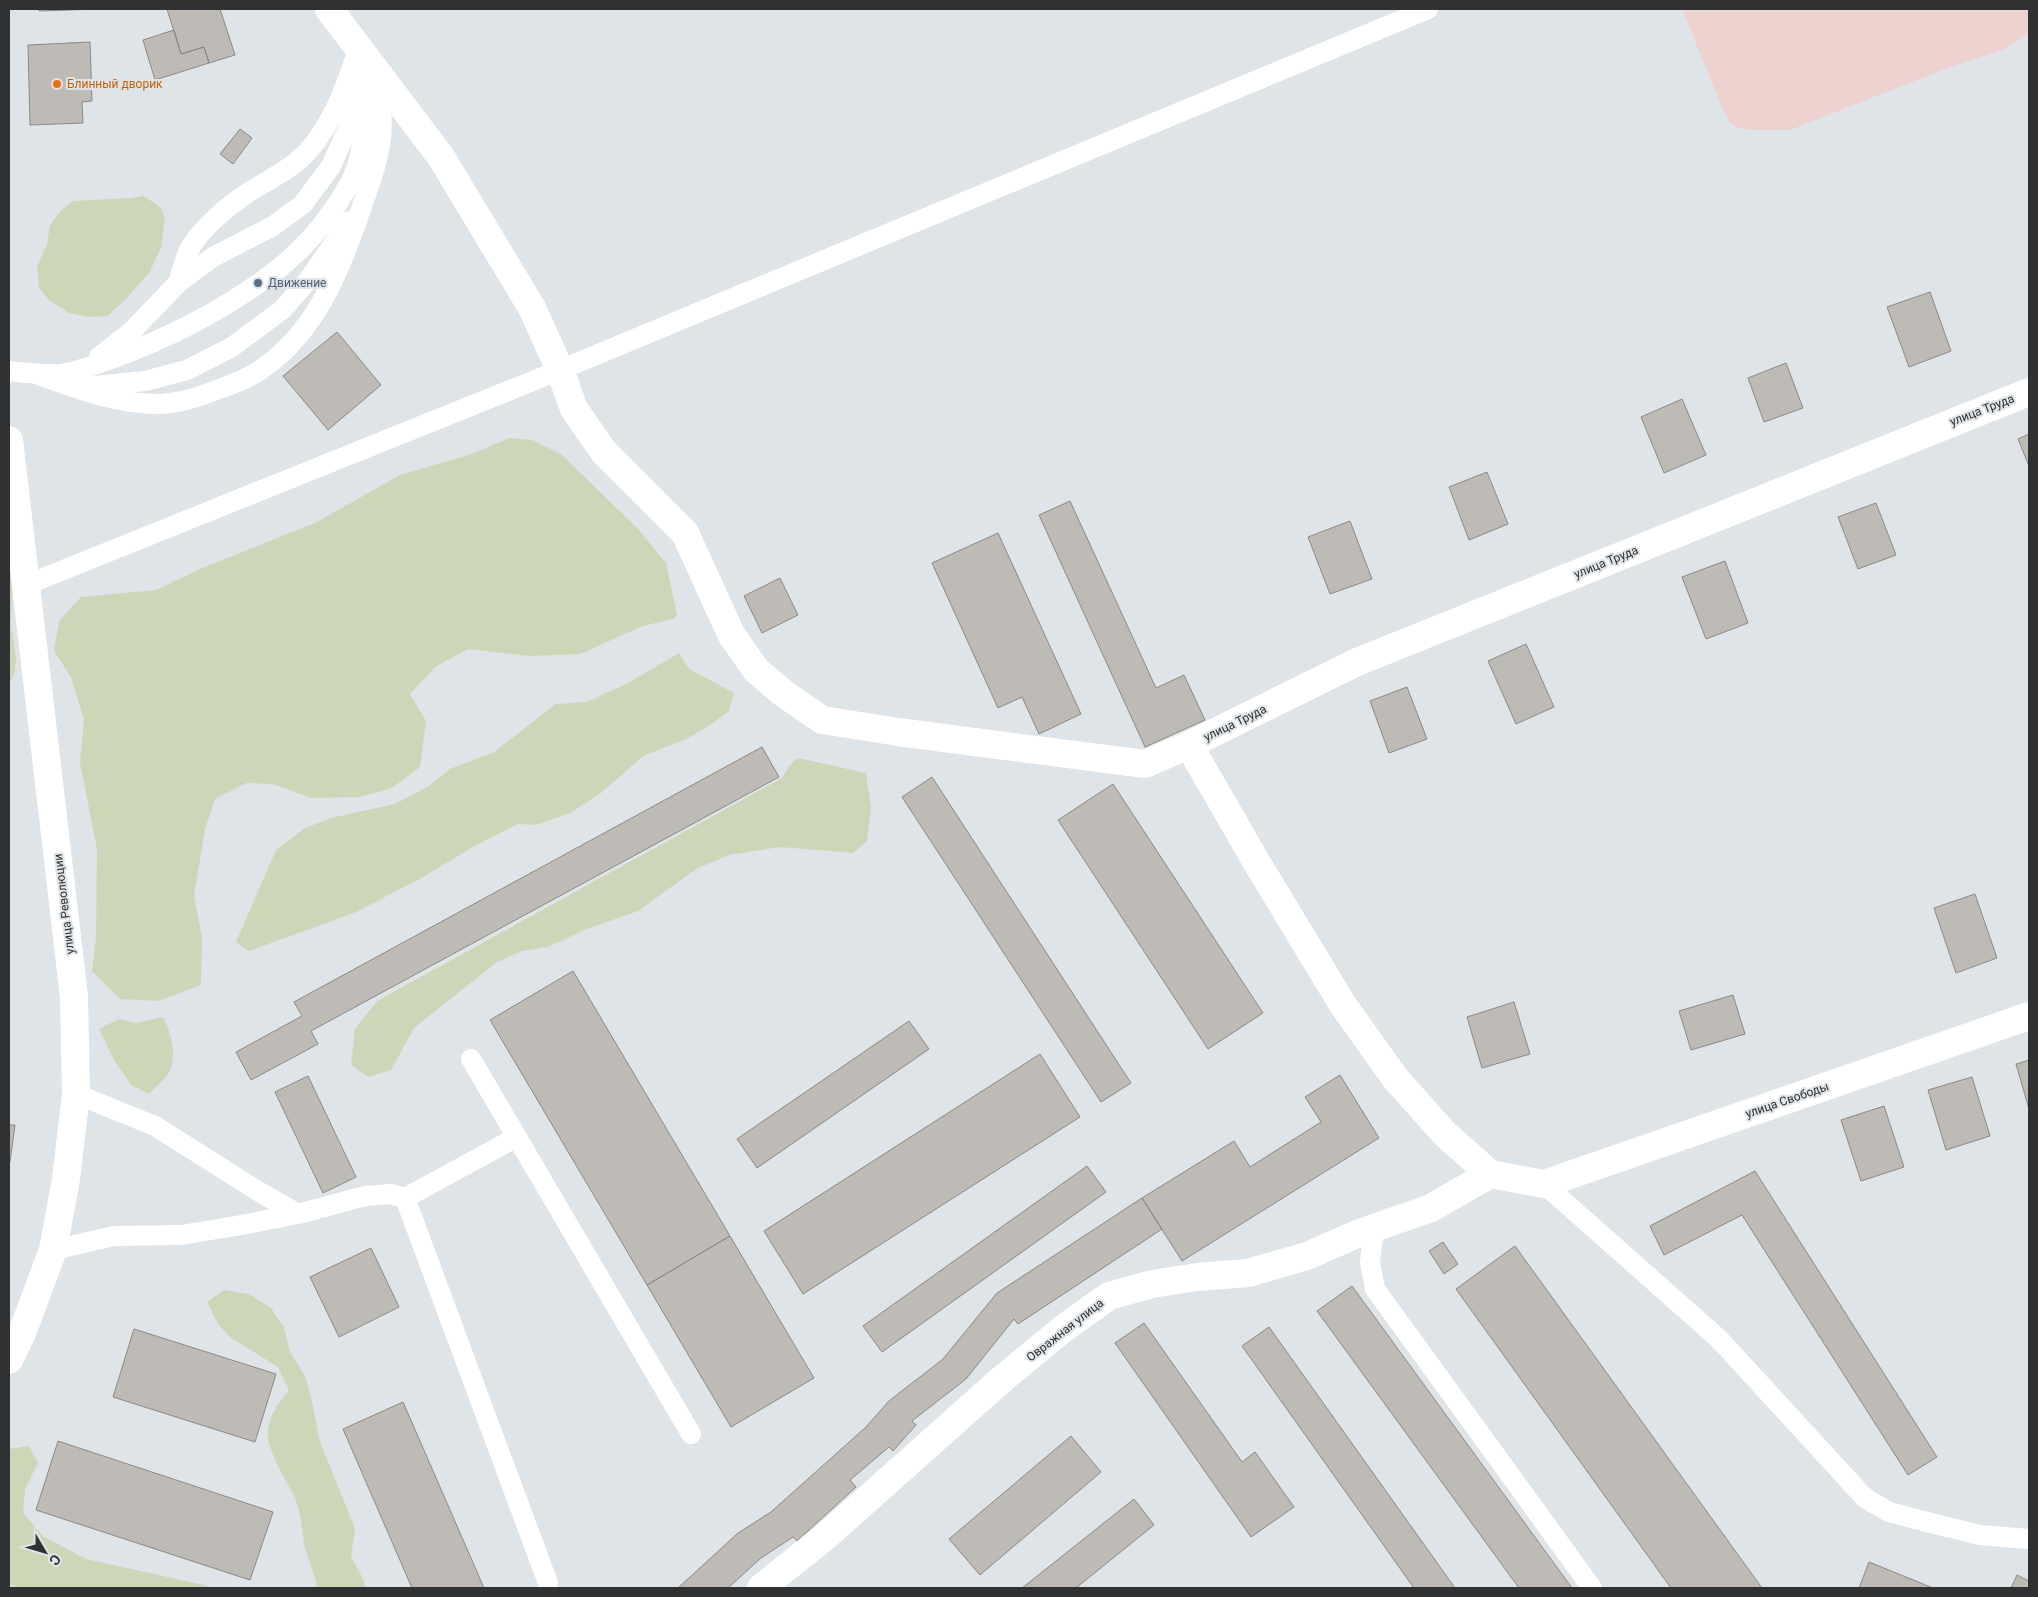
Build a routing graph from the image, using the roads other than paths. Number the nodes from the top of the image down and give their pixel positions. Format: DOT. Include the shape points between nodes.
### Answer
graph roads {
  1 [pos="329,9"];
  2 [pos="1428,9"];
  3 [pos="359,47"];
  4 [pos="368,189"];
  5 [pos="178,283"];
  6 [pos="560,370"];
  7 [pos="9,371"];
  8 [pos="78,379"];
  9 [pos="2029,392"];
  10 [pos="9,440"];
  11 [pos="26,585"];
  12 [pos="1190,745"];
  13 [pos="2029,1016"];
  14 [pos="471,1059"];
  15 [pos="76,1094"];
  16 [pos="516,1137"];
  17 [pos="1490,1174"];
  18 [pos="1544,1184"];
  19 [pos="405,1198"];
  20 [pos="298,1214"];
  21 [pos="1374,1228"];
  22 [pos="53,1250"];
  23 [pos="9,1360"];
  24 [pos="691,1434"];
  25 [pos="2029,1539"];
  26 [pos="548,1583"];
  27 [pos="761,1588"];
  28 [pos="1592,1588"];
  1 -- 3 [label="street, улица Труда"];
  2 -- 6 [label="lane"];
  3 -- 4 [label="lane" via="381,110 382,142"];
  3 -- 5 [label="lane" via="342,95 316,142 293,165 249,192 207,228 189,250"];
  3 -- 5 [label="lane" via="350,124 331,166 303,204 273,226 213,258"];
  3 -- 6 [label="street, улица Труда" via="441,157 532,308"];
  3 -- 8 [label="lane" via="365,103 361,149 351,181 330,215 278,269 223,306"];
  4 -- 8 [label="lane" via="309,280 282,309 232,347 187,370 145,381"];
  4 -- 8 [label="lane" via="338,272 314,316 263,369 203,395 170,403 112,399"];
  5 -- 8 [label="lane" via="131,332"];
  6 -- 11 [label="lane"];
  6 -- 12 [label="street, улица Труда" via="574,409 604,452 685,533 731,634 756,670 822,720 1146,764"];
  7 -- 8 [label="lane" via="62,374"];
  9 -- 12 [label="street, улица Труда" via="1357,662"];
  10 -- 11 [label="street, улица Революции"];
  11 -- 15 [label="street, улица Революции" via="74,997"];
  12 -- 17 [label="street" via="1342,1005 1394,1078 1445,1134"];
  13 -- 18 [label="street, улица Свободы"];
  14 -- 16 [label="lane"];
  15 -- 20 [label="lane" via="154,1126"];
  15 -- 22 [label="street, улица Революции"];
  16 -- 19 [label="lane"];
  16 -- 24 [label="lane"];
  17 -- 18 [label="street"];
  17 -- 21 [label="street, Овражная улица" via="1431,1208"];
  18 -- 25 [label="lane" via="1719,1339 1865,1498 1889,1512 1931,1523 1980,1535"];
  19 -- 20 [label="lane" via="390,1194 365,1196"];
  19 -- 26 [label="lane"];
  20 -- 22 [label="lane" via="181,1235 114,1236"];
  21 -- 27 [label="street, Овражная улица" via="1307,1256 1248,1273 1188,1278 1109,1296 1001,1380 826,1536"];
  21 -- 28 [label="lane" via="1370,1262 1375,1289"];
  22 -- 23 [label="street, улица Революции"];
}
